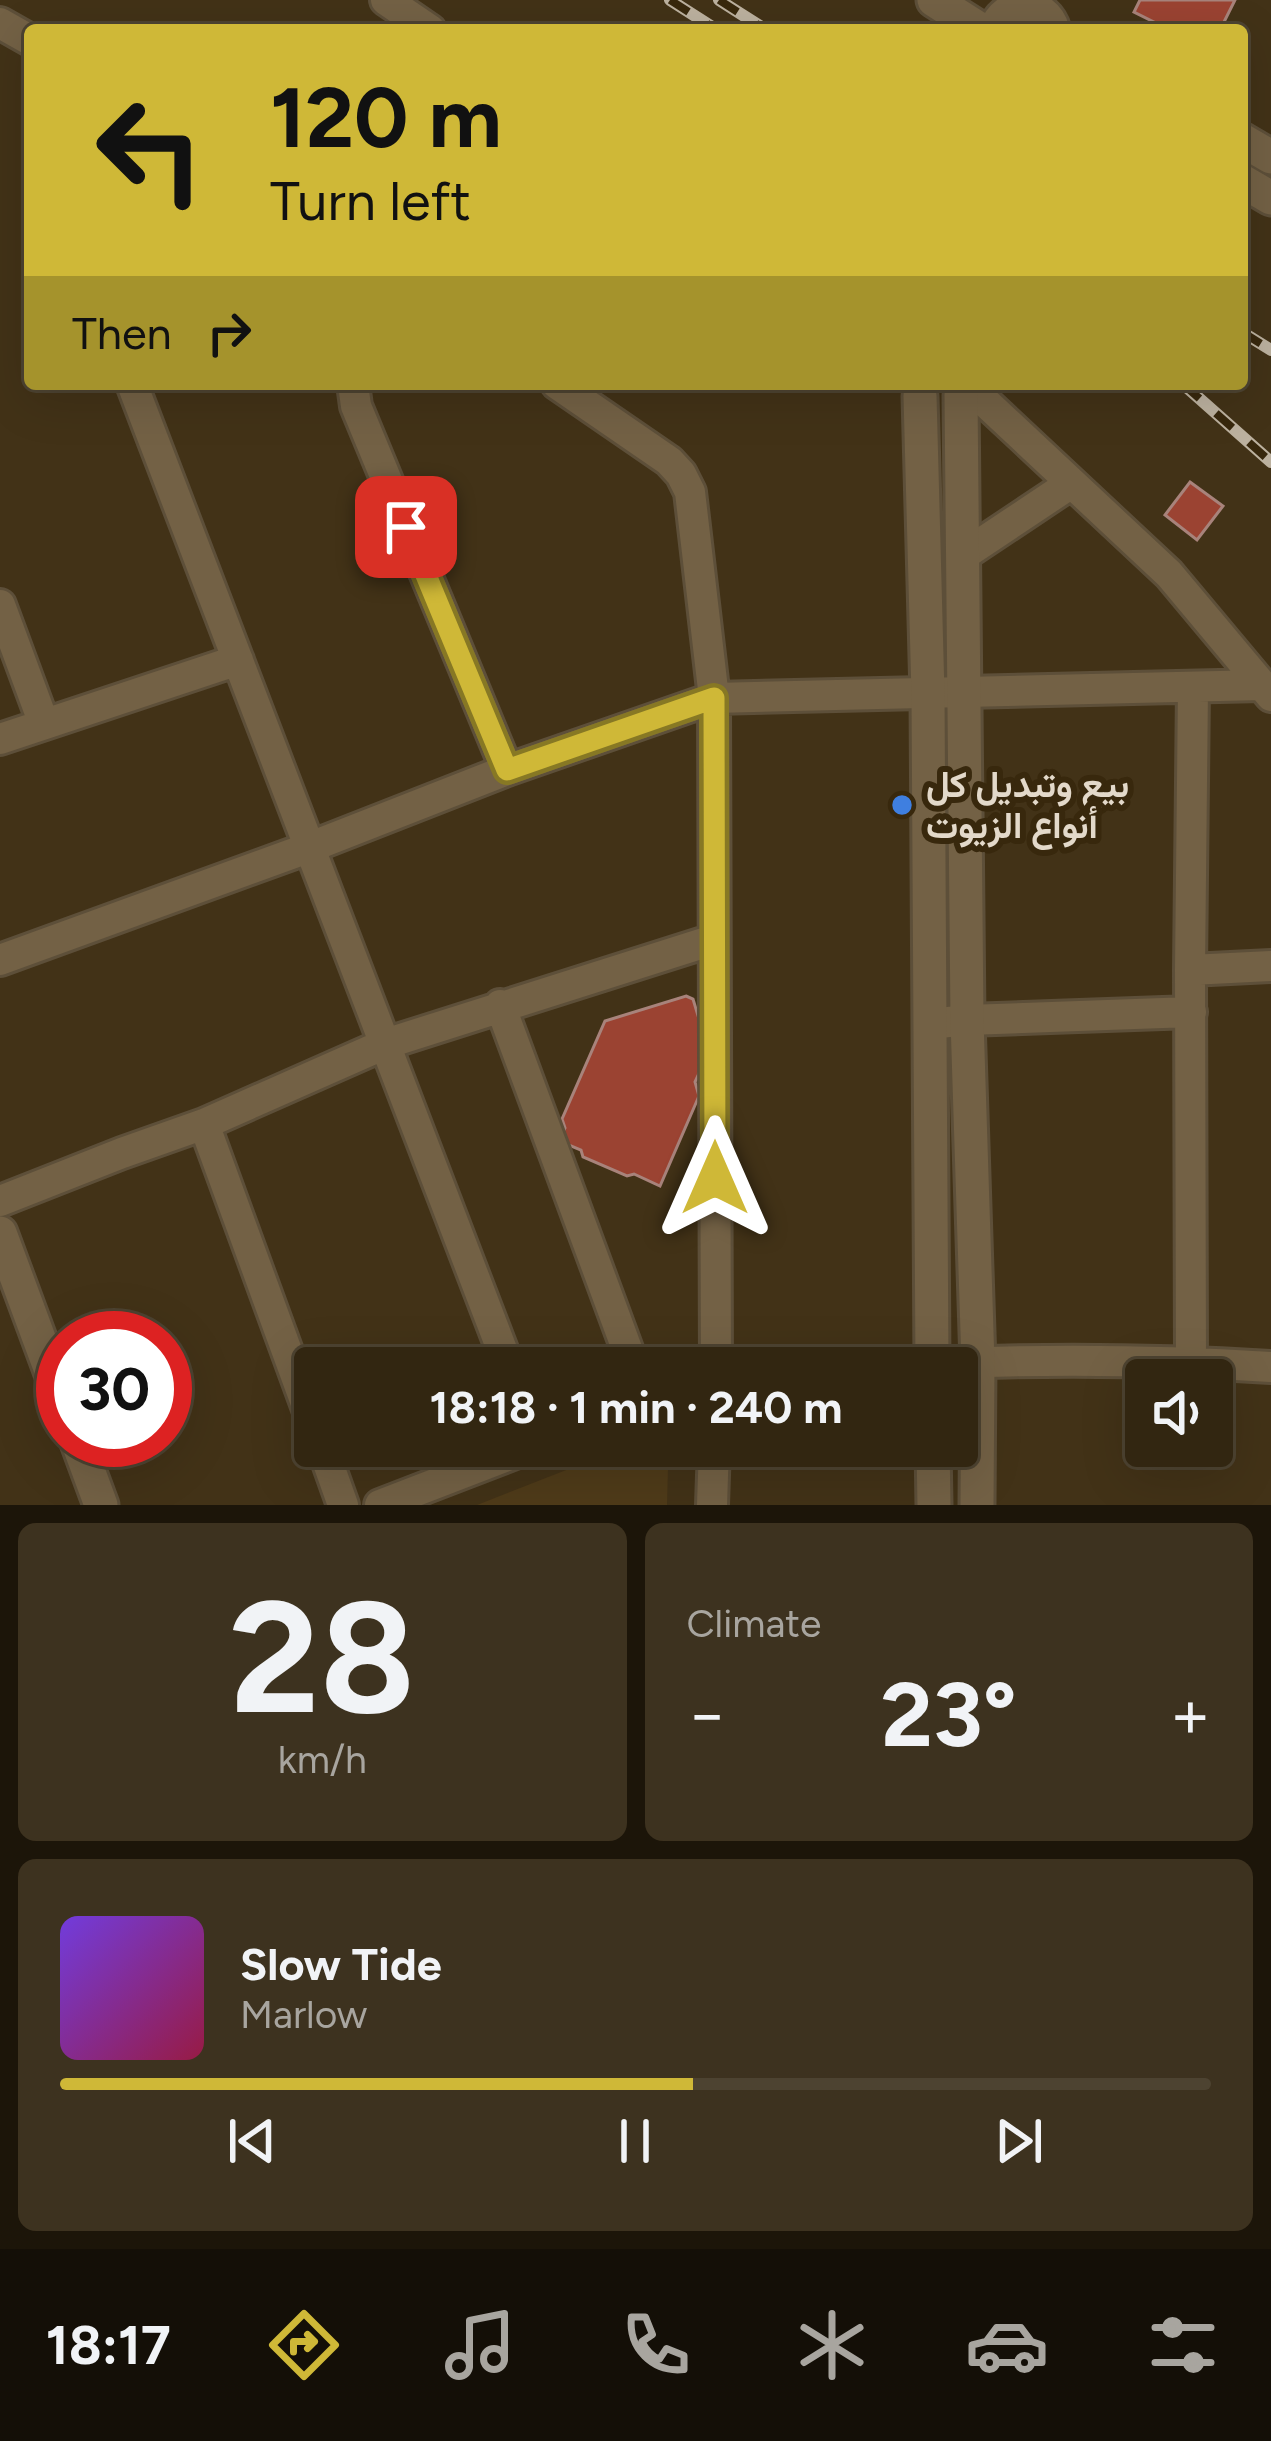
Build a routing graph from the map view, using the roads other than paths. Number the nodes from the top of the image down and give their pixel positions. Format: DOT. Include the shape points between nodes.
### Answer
graph roads {
  1 [pos="386,0"];
  2 [pos="913,0"];
  3 [pos="934,0"];
  4 [pos="1001,12"];
  5 [pos="421,24"];
  6 [pos="934,24"];
  7 [pos="972,24"];
  8 [pos="1053,24"];
  9 [pos="134,390"];
  10 [pos="354,390"];
  11 [pos="566,390"];
  12 [pos="916,390"];
  13 [pos="962,390"];
  14 [pos="965,390"];
  15 [pos="967,390"];
  16 [pos="1070,484"];
  17 [pos="962,556"];
  18 [pos="0,605"];
  19 [pos="238,660"];
  20 [pos="1192,688"];
  21 [pos="1267,691"];
  22 [pos="928,694"];
  23 [pos="962,694"];
  24 [pos="714,698"];
  25 [pos="44,724"];
  26 [pos="0,740"];
  27 [pos="507,770"];
  28 [pos="308,848"];
  29 [pos="713,940"];
  30 [pos="0,960"];
  31 [pos="1271,966"];
  32 [pos="1190,970"];
  33 [pos="500,1005"];
  34 [pos="1191,1012"];
  35 [pos="967,1020"];
  36 [pos="930,1024"];
  37 [pos="385,1044"];
  38 [pos="203,1124"];
  39 [pos="0,1201"];
  40 [pos="0,1233"];
  41 [pos="36,1330"];
  42 [pos="500,1347"];
  43 [pos="626,1347"];
  44 [pos="716,1347"];
  45 [pos="932,1347"];
  46 [pos="977,1347"];
  47 [pos="1191,1359"];
  48 [pos="1125,1362"];
  49 [pos="978,1363"];
  50 [pos="1233,1365"];
  51 [pos="1271,1367"];
  52 [pos="294,1371"];
  53 [pos="87,1467"];
  54 [pos="329,1467"];
  55 [pos="479,1467"];
  56 [pos="713,1467"];
  57 [pos="933,1467"];
  58 [pos="977,1467"];
  59 [pos="101,1505"];
  60 [pos="343,1505"];
  61 [pos="380,1505"];
  62 [pos="712,1505"];
  63 [pos="934,1505"];
  64 [pos="977,1505"];
  1 -- 5 [label="street"];
  2 -- 6 [label="street"];
  3 -- 7 [label="street"];
  4 -- 8 [label="street" via="1037,5"];
  9 -- 19 [label="street"];
  10 -- 27 [label="street"];
  11 -- 24 [label="street" via="669,461 690,492"];
  12 -- 13 [label="street" via="945,404"];
  12 -- 22 [label="street"];
  14 -- 17 [label="street"];
  15 -- 16 [label="street"];
  16 -- 17 [label="street"];
  16 -- 21 [label="street" via="1168,574"];
  17 -- 23 [label="street"];
  18 -- 25 [label="street"];
  19 -- 25 [label="street"];
  19 -- 28 [label="street"];
  20 -- 21 [label="street"];
  20 -- 23 [label="street"];
  20 -- 32 [label="street"];
  22 -- 23 [label="street"];
  22 -- 24 [label="street"];
  22 -- 36 [label="street"];
  23 -- 35 [label="street"];
  24 -- 27 [label="street"];
  24 -- 29 [label="street"];
  25 -- 26 [label="street"];
  27 -- 28 [label="street"];
  28 -- 30 [label="street"];
  28 -- 37 [label="street"];
  29 -- 33 [label="street"];
  29 -- 44 [label="street"];
  31 -- 32 [label="street"];
  32 -- 34 [label="street"];
  33 -- 37 [label="street"];
  33 -- 43 [label="street"];
  34 -- 35 [label="street"];
  34 -- 47 [label="street"];
  35 -- 36 [label="street"];
  35 -- 46 [label="street"];
  36 -- 45 [label="street"];
  37 -- 38 [label="street"];
  37 -- 42 [label="street"];
  38 -- 39 [label="street"];
  38 -- 52 [label="street"];
  40 -- 41 [label="street"];
  48 -- 49 [label="street"];
  50 -- 51 [label="street"];
  53 -- 59 [label="street"];
  54 -- 60 [label="street"];
  55 -- 61 [label="street"];
  56 -- 62 [label="street"];
  57 -- 63 [label="street"];
  58 -- 64 [label="street"];
}
